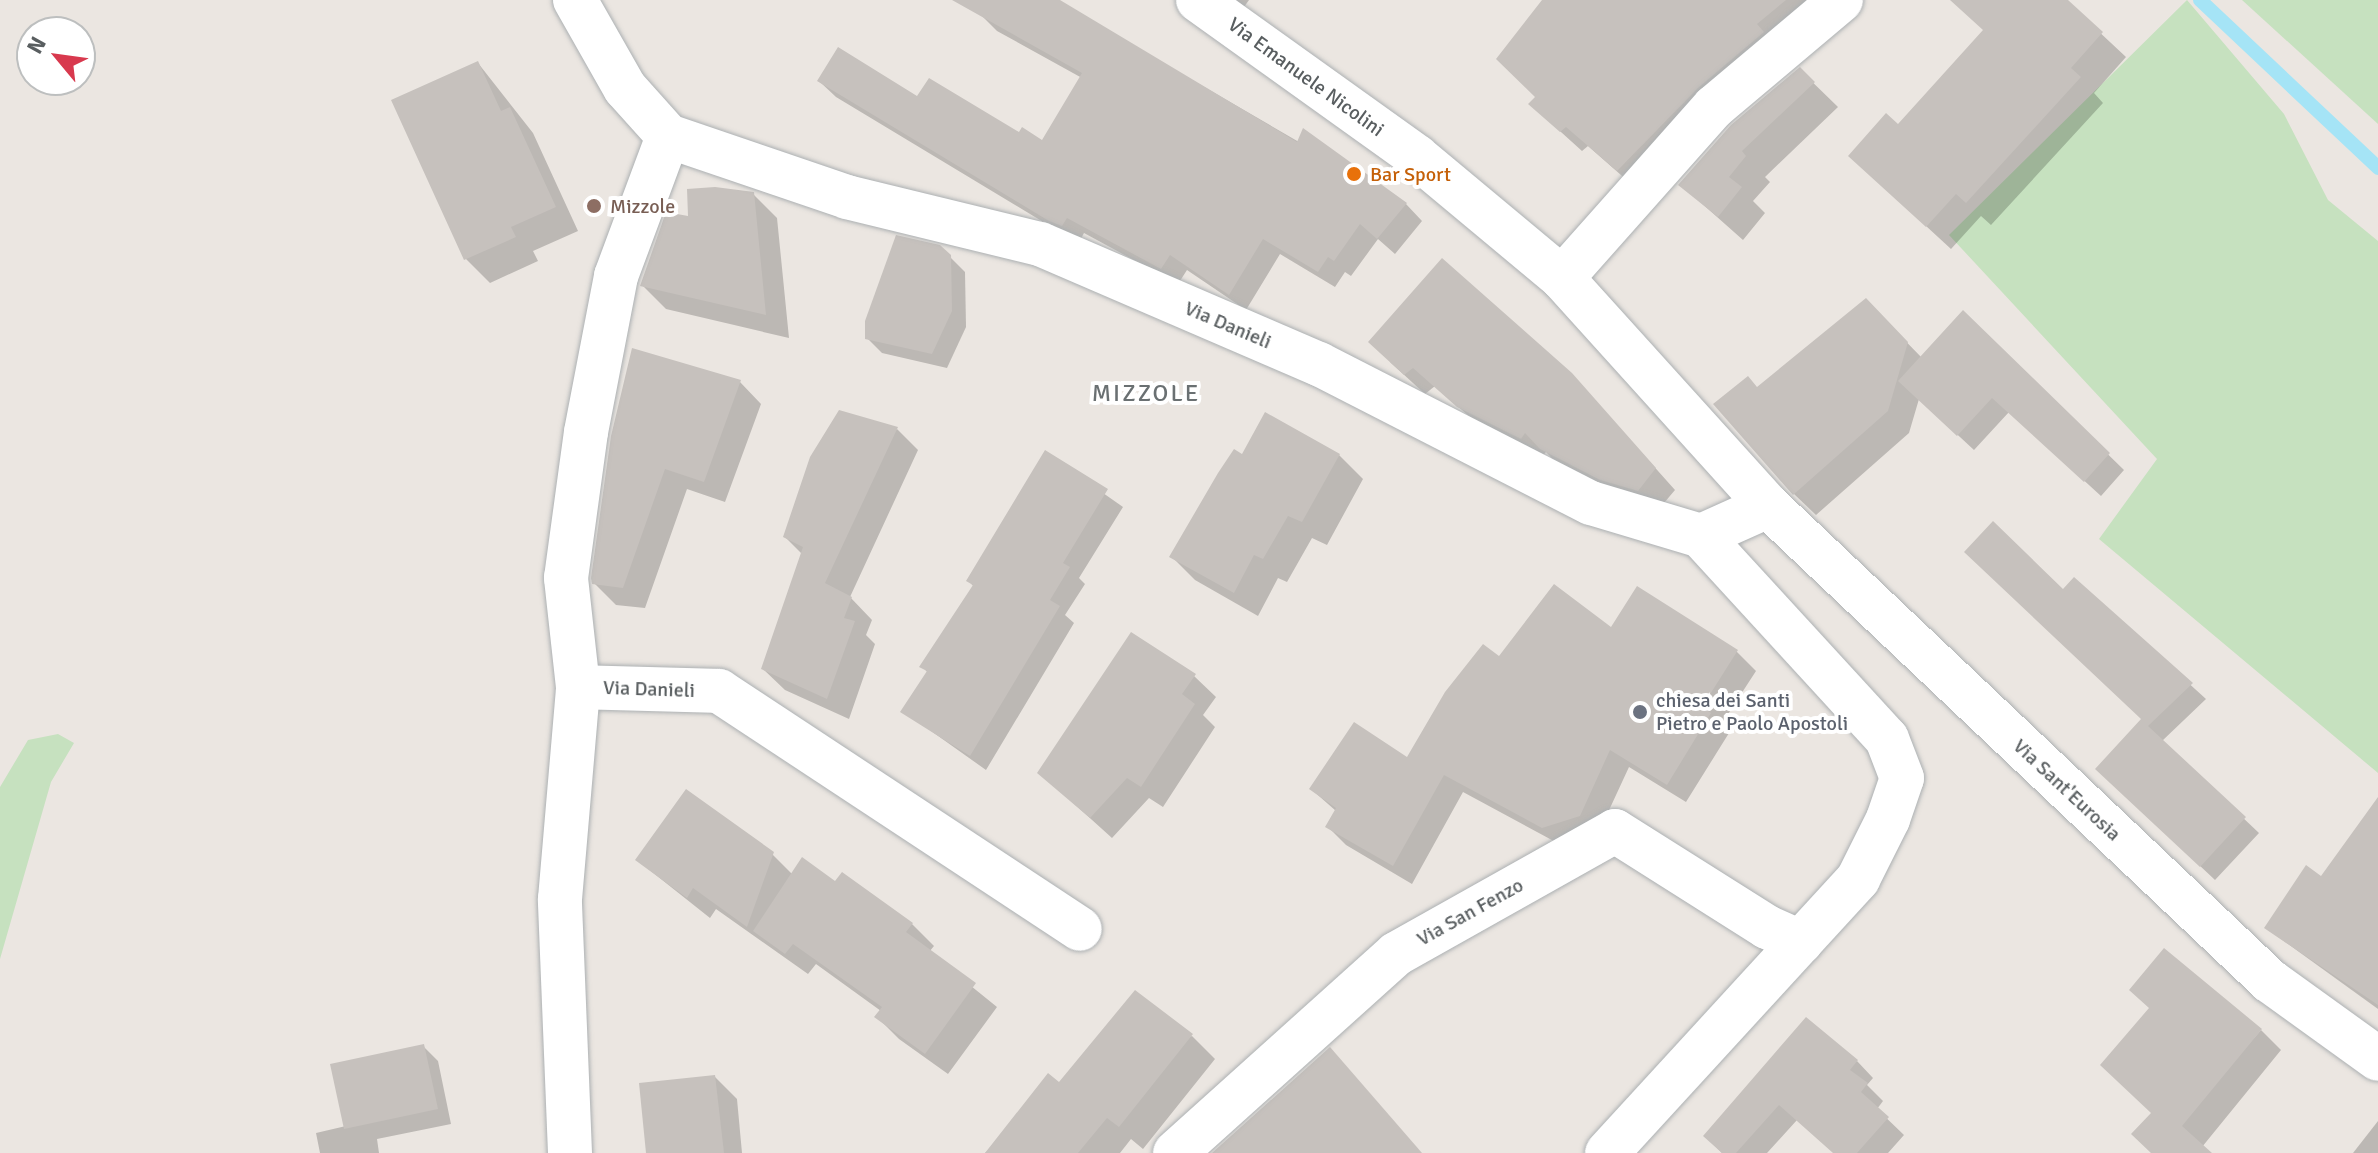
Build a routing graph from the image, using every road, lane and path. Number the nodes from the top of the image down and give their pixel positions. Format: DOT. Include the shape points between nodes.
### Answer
graph roads {
  1 [pos="575,0"];
  2 [pos="1198,0"];
  3 [pos="1841,0"];
  4 [pos="668,136"];
  5 [pos="1562,278"];
  6 [pos="1768,506"];
  7 [pos="1701,536"];
  8 [pos="578,687"];
  9 [pos="1080,929"];
  10 [pos="1801,942"];
  11 [pos="2378,1059"];
  12 [pos="570,1153"];
  13 [pos="1175,1153"];
  14 [pos="1607,1153"];
  1 -- 4 [label="street, Via Danieli" via="625,88"];
  2 -- 5 [label="street, Via Emanuele Nicolini" via="1417,157"];
  3 -- 5 [label="street" via="1714,107"];
  4 -- 7 [label="street, Via Danieli" via="847,197 1040,244 1319,364 1591,503"];
  4 -- 8 [label="street, Via Danieli" via="616,276 586,432 566,578"];
  5 -- 6 [label="street, Via Emanuele Nicolini"];
  6 -- 7 [label="street"];
  6 -- 11 [label="street, Via Sant'Eurosia" via="2270,981"];
  7 -- 10 [label="street" via="1887,739 1902,778 1858,879"];
  8 -- 9 [label="street, Via Danieli" via="719,691"];
  8 -- 12 [label="street, Via Danieli" via="560,899"];
  10 -- 13 [label="street, Via San Fenzo" via="1767,927 1615,831 1396,954"];
  10 -- 14 [label="street"];
}
